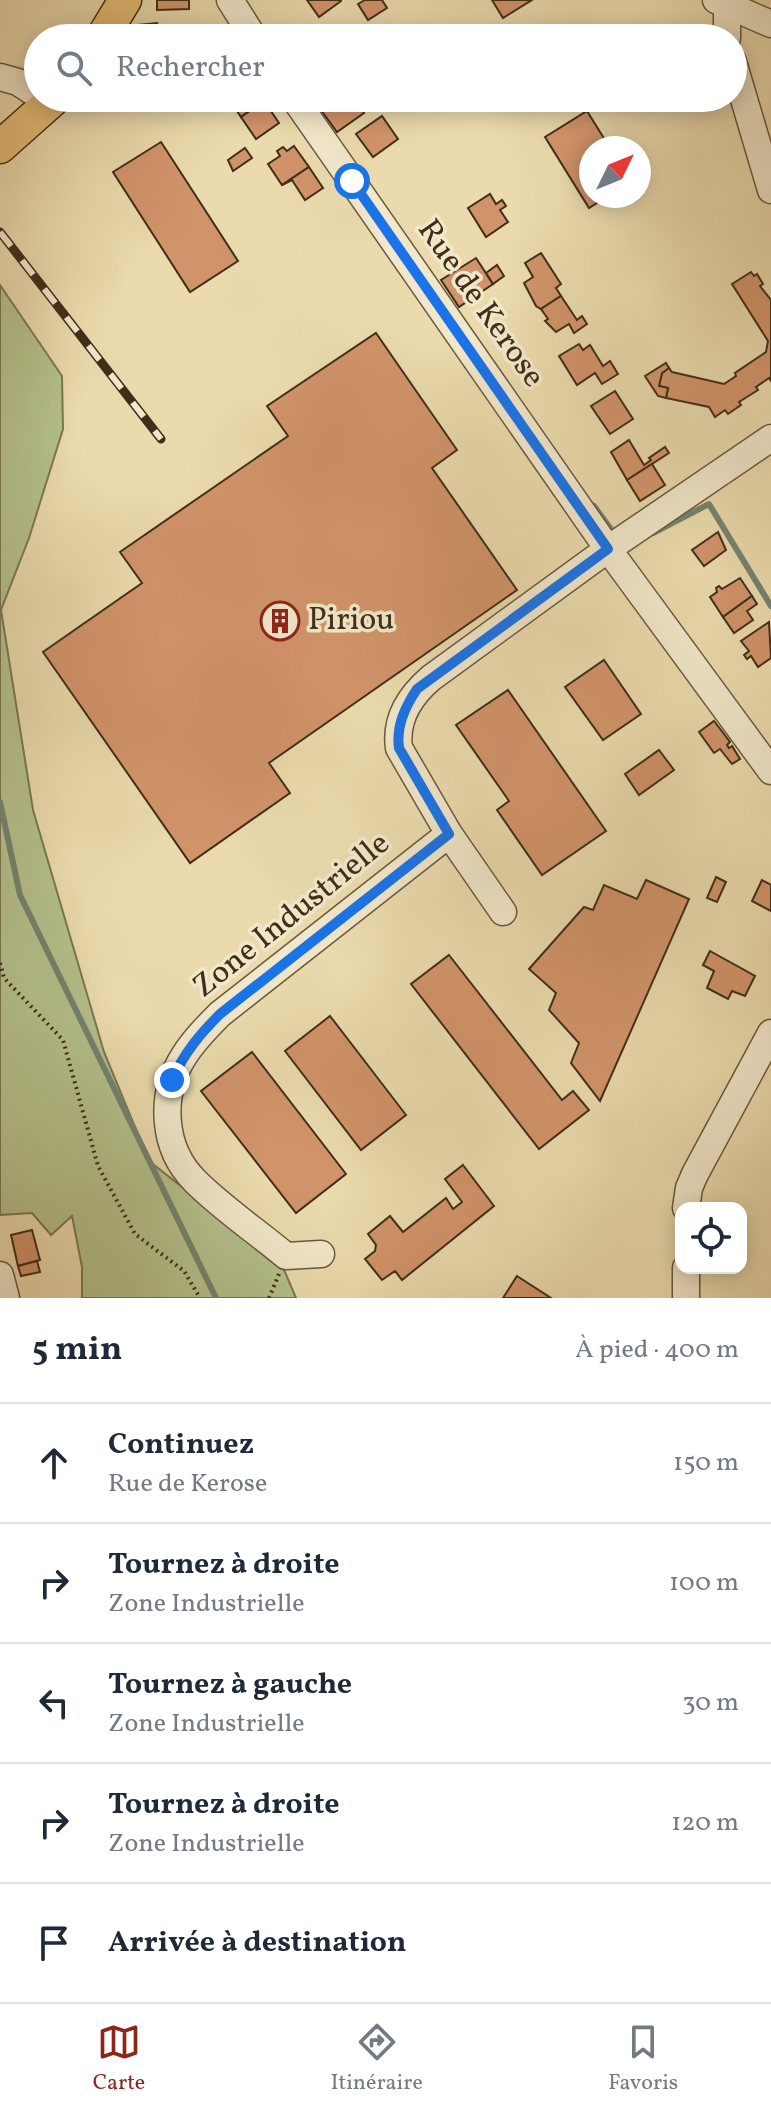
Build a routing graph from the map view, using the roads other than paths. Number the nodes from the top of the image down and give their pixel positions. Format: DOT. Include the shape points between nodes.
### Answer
graph roads {
  1 [pos="125,0"];
  2 [pos="230,0"];
  3 [pos="722,3"];
  4 [pos="110,24"];
  5 [pos="245,24"];
  6 [pos="725,24"];
  7 [pos="771,24"];
  8 [pos="0,77"];
  9 [pos="24,85"];
  10 [pos="747,109"];
  11 [pos="34,112"];
  12 [pos="304,112"];
  13 [pos="0,147"];
  14 [pos="771,190"];
  15 [pos="771,438"];
  16 [pos="608,549"];
  17 [pos="771,771"];
  18 [pos="449,834"];
  19 [pos="503,912"];
  20 [pos="771,1033"];
  21 [pos="687,1202"];
  22 [pos="321,1254"];
  23 [pos="686,1274"];
  24 [pos="0,1275"];
  25 [pos="6,1298"];
  26 [pos="686,1298"];
  1 -- 4 [label="main road"];
  2 -- 5 [label="street"];
  3 -- 6 [label="street"];
  3 -- 7 [label="street"];
  8 -- 9 [label="street"];
  10 -- 14 [label="street"];
  11 -- 13 [label="main road"];
  12 -- 16 [label="street, Rue de Kerose"];
  15 -- 16 [label="street"];
  16 -- 17 [label="street, Rue de Kerose"];
  16 -- 18 [label="street" via="431,678 407,703 399,748"];
  18 -- 19 [label="street"];
  18 -- 22 [label="street, Zone Industrielle" via="220,1014 182,1057 172,1080 168,1131 194,1180 286,1256"];
  20 -- 21 [label="street" via="695,1174"];
  23 -- 26 [label="street"];
  24 -- 25 [label="street"];
}
